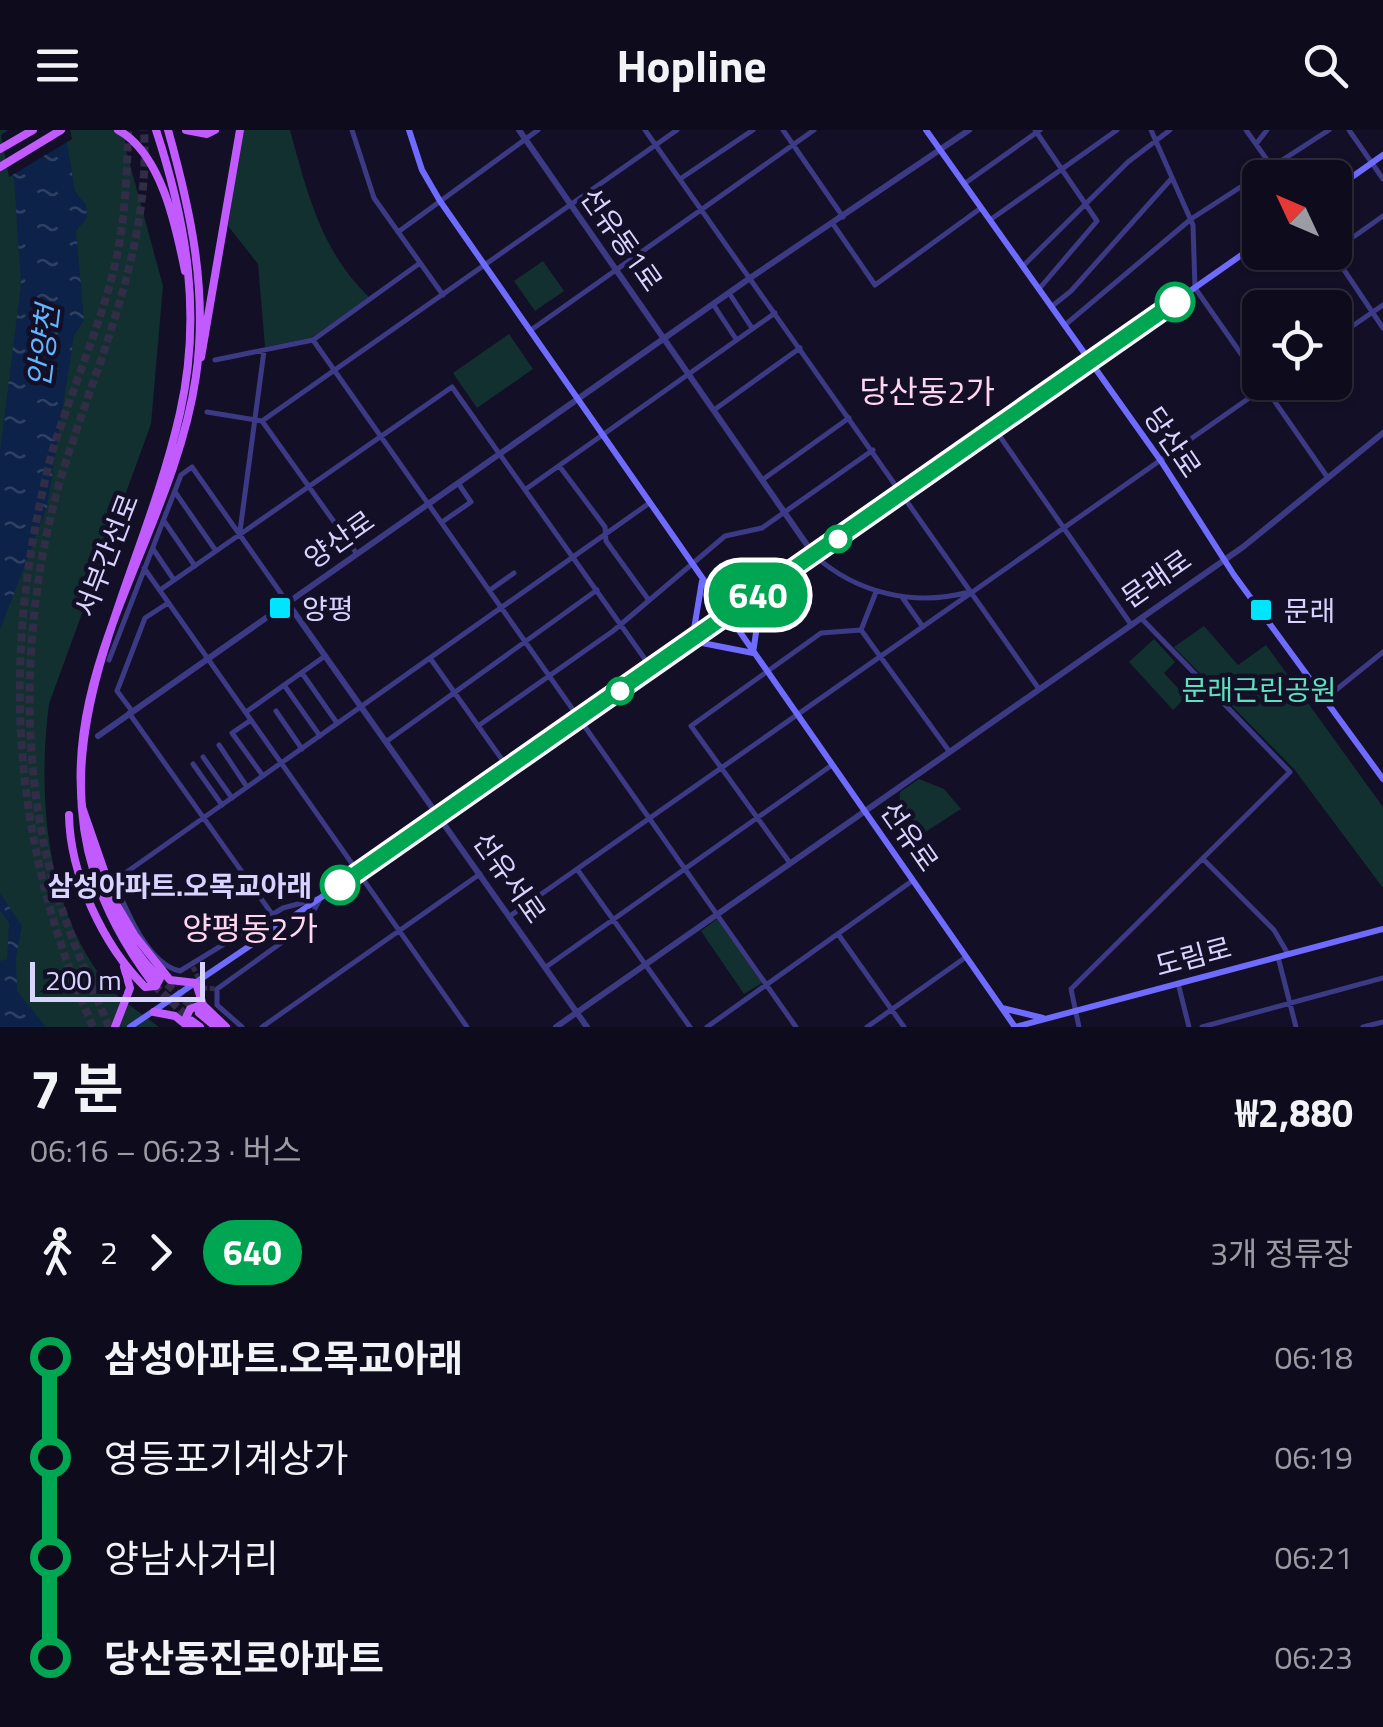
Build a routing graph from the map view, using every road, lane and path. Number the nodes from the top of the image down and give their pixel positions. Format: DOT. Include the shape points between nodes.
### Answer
graph roads {
  1 [pos="33,130"];
  2 [pos="118,130"];
  3 [pos="156,130"];
  4 [pos="168,130"];
  5 [pos="215,130"];
  6 [pos="240,130"];
  7 [pos="352,130"];
  8 [pos="409,130"];
  9 [pos="519,130"];
  10 [pos="538,130"];
  11 [pos="645,130"];
  12 [pos="678,130"];
  13 [pos="753,130"];
  14 [pos="783,130"];
  15 [pos="814,130"];
  16 [pos="926,130"];
  17 [pos="969,130"];
  18 [pos="1117,130"];
  19 [pos="1151,130"];
  20 [pos="1170,130"];
  21 [pos="1246,130"];
  22 [pos="1267,130"];
  23 [pos="1328,130"];
  24 [pos="1349,130"];
  25 [pos="61,131"];
  26 [pos="188,131"];
  27 [pos="1037,131"];
  28 [pos="525,139"];
  29 [pos="1157,140"];
  30 [pos="1256,144"];
  31 [pos="656,145"];
  32 [pos="793,145"];
  33 [pos="0,149"];
  34 [pos="941,152"];
  35 [pos="1383,156"];
  36 [pos="1268,160"];
  37 [pos="1285,160"];
  38 [pos="1372,163"];
  39 [pos="0,167"];
  40 [pos="1062,169"];
  41 [pos="1173,177"];
  42 [pos="1352,177"];
  43 [pos="1383,179"];
  44 [pos="680,180"];
  45 [pos="964,184"];
  46 [pos="1242,188"];
  47 [pos="440,201"];
  48 [pos="1087,204"];
  49 [pos="571,206"];
  50 [pos="981,208"];
  51 [pos="701,209"];
  52 [pos="1383,216"];
  53 [pos="843,217"];
  54 [pos="1191,219"];
  55 [pos="990,220"];
  56 [pos="833,224"];
  57 [pos="398,232"];
  58 [pos="1352,238"];
  59 [pos="1242,255"];
  60 [pos="420,262"];
  61 [pos="484,266"];
  62 [pos="1023,266"];
  63 [pos="616,269"];
  64 [pos="1345,270"];
  65 [pos="750,278"];
  66 [pos="1195,288"];
  67 [pos="1039,289"];
  68 [pos="728,293"];
  69 [pos="443,295"];
  70 [pos="713,304"];
  71 [pos="1383,304"];
  72 [pos="1052,307"];
  73 [pos="1372,312"];
  74 [pos="776,313"];
  75 [pos="191,317"];
  76 [pos="1064,325"];
  77 [pos="1352,326"];
  78 [pos="1383,328"];
  79 [pos="753,329"];
  80 [pos="529,332"];
  81 [pos="665,338"];
  82 [pos="313,340"];
  83 [pos="736,340"];
  84 [pos="800,348"];
  85 [pos="264,351"];
  86 [pos="1242,355"];
  87 [pos="215,360"];
  88 [pos="1090,362"];
  89 [pos="335,371"];
  90 [pos="689,374"];
  91 [pos="196,376"];
  92 [pos="1242,399"];
  93 [pos="576,400"];
  94 [pos="1273,400"];
  95 [pos="714,410"];
  96 [pos="207,412"];
  97 [pos="850,418"];
  98 [pos="258,421"];
  99 [pos="994,428"];
  100 [pos="1383,433"];
  101 [pos="381,435"];
  102 [pos="601,436"];
  103 [pos="873,450"];
  104 [pos="501,454"];
  105 [pos="1161,461"];
  106 [pos="559,466"];
  107 [pos="1328,478"];
  108 [pos="762,480"];
  109 [pos="458,484"];
  110 [pos="309,486"];
  111 [pos="526,489"];
  112 [pos="175,492"];
  113 [pos="904,492"];
  114 [pos="429,504"];
  115 [pos="648,504"];
  116 [pos="784,512"];
  117 [pos="164,521"];
  118 [pos="442,522"];
  119 [pos="1064,529"];
  120 [pos="608,532"];
  121 [pos="240,534"];
  122 [pos="152,548"];
  123 [pos="216,551"];
  124 [pos="357,554"];
  125 [pos="814,555"];
  126 [pos="573,557"];
  127 [pos="1223,559"];
  128 [pos="689,562"];
  129 [pos="195,566"];
  130 [pos="144,568"];
  131 [pos="514,573"];
  132 [pos="174,580"];
  133 [pos="702,581"];
  134 [pos="160,590"];
  135 [pos="490,590"];
  136 [pos="597,590"];
  137 [pos="762,592"];
  138 [pos="876,592"];
  139 [pos="973,592"];
  140 [pos="902,596"];
  141 [pos="648,599"];
  142 [pos="168,602"];
  143 [pos="288,602"];
  144 [pos="502,607"];
  145 [pos="1140,616"];
  146 [pos="727,617"];
  147 [pos="1130,623"];
  148 [pos="620,624"];
  149 [pos="924,627"];
  150 [pos="860,630"];
  151 [pos="526,641"];
  152 [pos="692,641"];
  153 [pos="1383,652"];
  154 [pos="754,654"];
  155 [pos="326,656"];
  156 [pos="881,656"];
  157 [pos="430,658"];
  158 [pos="208,659"];
  159 [pos="109,660"];
  160 [pos="652,669"];
  161 [pos="767,672"];
  162 [pos="302,673"];
  163 [pos="550,676"];
  164 [pos="284,685"];
  165 [pos="1039,688"];
  166 [pos="455,693"];
  167 [pos="1326,698"];
  168 [pos="362,706"];
  169 [pos="276,711"];
  170 [pos="130,712"];
  171 [pos="246,712"];
  172 [pos="797,714"];
  173 [pos="580,718"];
  174 [pos="251,720"];
  175 [pos="338,724"];
  176 [pos="478,726"];
  177 [pos="98,736"];
  178 [pos="320,736"];
  179 [pos="387,741"];
  180 [pos="220,746"];
  181 [pos="302,748"];
  182 [pos="949,752"];
  183 [pos="203,757"];
  184 [pos="282,762"];
  185 [pos="193,764"];
  186 [pos="832,765"];
  187 [pos="508,768"];
  188 [pos="721,768"];
  189 [pos="263,776"];
  190 [pos="1383,779"];
  191 [pos="247,787"];
  192 [pos="232,798"];
  193 [pos="75,800"];
  194 [pos="222,805"];
  195 [pos="865,810"];
  196 [pos="440,816"];
  197 [pos="203,818"];
  198 [pos="650,818"];
  199 [pos="758,818"];
  200 [pos="1203,858"];
  201 [pos="790,863"];
  202 [pos="578,869"];
  203 [pos="686,870"];
  204 [pos="360,872"];
  205 [pos="480,874"];
  206 [pos="913,880"];
  207 [pos="320,898"];
  208 [pos="272,914"];
  209 [pos="717,914"];
  210 [pos="510,916"];
  211 [pos="615,920"];
  212 [pos="1383,928"];
  213 [pos="400,930"];
  214 [pos="838,934"];
  215 [pos="118,954"];
  216 [pos="1288,954"];
  217 [pos="966,957"];
  218 [pos="1278,957"];
  219 [pos="646,963"];
  220 [pos="546,967"];
  221 [pos="156,976"];
  222 [pos="1383,978"];
  223 [pos="196,983"];
  224 [pos="1178,984"];
  225 [pos="766,985"];
  226 [pos="1290,1003"];
  227 [pos="1002,1008"];
  228 [pos="892,1009"];
  229 [pos="1075,1011"];
  230 [pos="577,1012"];
  231 [pos="152,1013"];
  232 [pos="199,1013"];
  233 [pos="210,1013"];
  234 [pos="1049,1018"];
  235 [pos="1383,1022"];
  236 [pos="192,1026"];
  237 [pos="115,1027"];
  238 [pos="130,1027"];
  239 [pos="216,1027"];
  240 [pos="226,1027"];
  241 [pos="242,1027"];
  242 [pos="262,1027"];
  243 [pos="467,1027"];
  244 [pos="556,1027"];
  245 [pos="587,1027"];
  246 [pos="690,1027"];
  247 [pos="708,1027"];
  248 [pos="796,1027"];
  249 [pos="867,1027"];
  250 [pos="904,1027"];
  251 [pos="1015,1027"];
  252 [pos="1079,1027"];
  253 [pos="1189,1027"];
  254 [pos="1202,1027"];
  255 [pos="1296,1027"];
  256 [pos="1364,1027"];
  1 -- 33 [label="main road"];
  2 -- 75 [label="main road" via="146,157 173,223"];
  3 -- 75 [label="main road, 서부간선로" via="179,201"];
  4 -- 91 [label="main road, 서부간선로" via="196,240"];
  5 -- 26 [label="main road"];
  6 -- 91 [label="main road"];
  7 -- 57 [label="street" via="374,198"];
  8 -- 47 [label="main road, 선유로"];
  9 -- 28 [label="street, 선유동1로"];
  10 -- 28 [label="street"];
  11 -- 31 [label="street"];
  12 -- 31 [label="street"];
  13 -- 44 [label="street"];
  14 -- 32 [label="street"];
  15 -- 32 [label="street"];
  16 -- 34 [label="main road, 당산로"];
  17 -- 34 [label="street, 양산로"];
  18 -- 40 [label="street"];
  19 -- 29 [label="street"];
  20 -- 29 [label="street"];
  21 -- 30 [label="street"];
  22 -- 30 [label="street"];
  23 -- 37 [label="street"];
  24 -- 38 [label="street"];
  25 -- 39 [label="main road"];
  27 -- 40 [label="street"];
  27 -- 45 [label="street"];
  28 -- 47 [label="street"];
  28 -- 49 [label="street, 선유동1로"];
  29 -- 41 [label="street"];
  29 -- 48 [label="street"];
  30 -- 36 [label="street"];
  31 -- 44 [label="street"];
  31 -- 49 [label="street"];
  32 -- 51 [label="street"];
  32 -- 53 [label="street"];
  34 -- 45 [label="main road, 당산로"];
  34 -- 53 [label="street, 양산로"];
  35 -- 38 [label="main road"];
  38 -- 42 [label="main road"];
  38 -- 43 [label="street"];
  40 -- 48 [label="street"];
  40 -- 55 [label="street"];
  41 -- 54 [label="street"];
  41 -- 72 [label="street"];
  44 -- 51 [label="street"];
  45 -- 50 [label="main road, 당산로"];
  46 -- 54 [label="street"];
  47 -- 57 [label="street"];
  47 -- 61 [label="main road, 선유로"];
  48 -- 62 [label="street"];
  48 -- 67 [label="street" via="1096,223"];
  49 -- 61 [label="street"];
  49 -- 63 [label="street, 선유동1로"];
  50 -- 55 [label="main road, 당산로"];
  50 -- 56 [label="street" via="874,285"];
  51 -- 63 [label="street"];
  51 -- 65 [label="street"];
  52 -- 58 [label="street"];
  53 -- 56 [label="street, 양산로"];
  54 -- 66 [label="street"];
  54 -- 76 [label="street"];
  55 -- 62 [label="main road, 당산로"];
  56 -- 65 [label="street, 양산로"];
  57 -- 60 [label="street"];
  59 -- 66 [label="main road"];
  60 -- 69 [label="street"];
  60 -- 82 [label="street"];
  61 -- 69 [label="street"];
  61 -- 80 [label="main road, 선유로"];
  62 -- 67 [label="main road, 당산로"];
  63 -- 80 [label="street"];
  63 -- 81 [label="street, 선유동1로"];
  64 -- 73 [label="street"];
  65 -- 68 [label="street, 양산로"];
  65 -- 74 [label="street"];
  66 -- 86 [label="street"];
  66 -- 88 [label="main road"];
  67 -- 72 [label="main road, 당산로"];
  68 -- 70 [label="street, 양산로"];
  68 -- 79 [label="street"];
  69 -- 89 [label="street"];
  70 -- 81 [label="street, 양산로"];
  70 -- 83 [label="street"];
  71 -- 73 [label="street"];
  72 -- 76 [label="main road, 당산로"];
  73 -- 77 [label="street"];
  73 -- 78 [label="street"];
  74 -- 79 [label="street"];
  74 -- 84 [label="street"];
  75 -- 193 [label="main road, 서부간선로" via="174,432 82,688 72,732"];
  76 -- 88 [label="main road, 당산로"];
  79 -- 83 [label="street"];
  80 -- 93 [label="main road, 선유로"];
  81 -- 90 [label="street, 선유동1로"];
  81 -- 93 [label="street, 양산로"];
  82 -- 85 [label="street"];
  82 -- 89 [label="street"];
  83 -- 90 [label="street"];
  84 -- 95 [label="street"];
  84 -- 97 [label="street"];
  85 -- 87 [label="street"];
  85 -- 98 [label="street"];
  88 -- 99 [label="main road"];
  88 -- 105 [label="main road, 당산로"];
  89 -- 98 [label="street"];
  89 -- 101 [label="street"];
  90 -- 95 [label="street, 선유동1로"];
  90 -- 102 [label="street"];
  91 -- 193 [label="main road, 서부간선로" via="178,452 91,687"];
  92 -- 105 [label="street"];
  93 -- 102 [label="main road, 선유로"];
  93 -- 104 [label="street, 양산로"];
  94 -- 107 [label="street"];
  95 -- 108 [label="street, 선유동1로"];
  96 -- 98 [label="street"];
  97 -- 103 [label="street"];
  97 -- 108 [label="street"];
  98 -- 110 [label="street"];
  98 -- 121 [label="street"];
  99 -- 113 [label="main road"];
  99 -- 119 [label="street"];
  100 -- 107 [label="street, 문래로"];
  101 -- 104 [label="street" via="454,387"];
  101 -- 110 [label="street"];
  101 -- 114 [label="street"];
  102 -- 106 [label="street"];
  102 -- 115 [label="main road, 선유로"];
  103 -- 113 [label="street"];
  103 -- 116 [label="street"];
  104 -- 109 [label="street, 양산로"];
  104 -- 111 [label="street"];
  105 -- 119 [label="street"];
  105 -- 127 [label="main road, 당산로"];
  106 -- 111 [label="street"];
  106 -- 120 [label="street"];
  107 -- 127 [label="street, 문래로"];
  108 -- 116 [label="street, 선유동1로"];
  109 -- 114 [label="street, 양산로"];
  109 -- 118 [label="street" via="472,502"];
  110 -- 121 [label="street"];
  110 -- 124 [label="street"];
  111 -- 126 [label="street"];
  112 -- 117 [label="street"];
  112 -- 121 [label="street, 선유서로" via="181,475 194,467"];
  112 -- 123 [label="street"];
  113 -- 125 [label="main road"];
  113 -- 139 [label="street"];
  114 -- 118 [label="street"];
  114 -- 124 [label="street, 양산로"];
  115 -- 120 [label="street"];
  115 -- 128 [label="main road, 선유로"];
  116 -- 125 [label="street, 선유동1로"];
  116 -- 128 [label="street" via="758,530 726,536"];
  117 -- 122 [label="street"];
  117 -- 129 [label="street"];
  118 -- 135 [label="street"];
  119 -- 139 [label="street"];
  119 -- 147 [label="street"];
  120 -- 126 [label="street"];
  120 -- 141 [label="street" via="606,540"];
  121 -- 123 [label="street"];
  121 -- 143 [label="street, 선유서로"];
  122 -- 130 [label="street"];
  122 -- 132 [label="street"];
  123 -- 129 [label="street"];
  124 -- 143 [label="street, 양산로"];
  125 -- 137 [label="main road"];
  125 -- 138 [label="street"];
  126 -- 136 [label="street"];
  126 -- 144 [label="street"];
  127 -- 145 [label="street, 문래로"];
  127 -- 167 [label="main road, 당산로"];
  128 -- 133 [label="main road, 선유로"];
  128 -- 141 [label="street"];
  129 -- 132 [label="street"];
  130 -- 134 [label="street"];
  130 -- 159 [label="street"];
  131 -- 135 [label="street"];
  132 -- 134 [label="street"];
  133 -- 137 [label="main road"];
  133 -- 146 [label="main road, 선유로"];
  133 -- 152 [label="main road"];
  134 -- 142 [label="street"];
  135 -- 144 [label="street"];
  136 -- 148 [label="street"];
  136 -- 151 [label="street"];
  137 -- 146 [label="main road"];
  137 -- 154 [label="main road"];
  138 -- 140 [label="street"];
  138 -- 150 [label="street"];
  139 -- 140 [label="street"];
  139 -- 149 [label="street"];
  139 -- 165 [label="street"];
  140 -- 149 [label="street"];
  141 -- 148 [label="street"];
  142 -- 158 [label="street"];
  142 -- 170 [label="street" via="145,618 117,692"];
  143 -- 155 [label="street, 선유서로"];
  143 -- 158 [label="street, 양산로"];
  144 -- 151 [label="street"];
  144 -- 157 [label="street"];
  145 -- 147 [label="street, 문래로"];
  145 -- 200 [label="street" via="1290,772"];
  146 -- 152 [label="main road"];
  146 -- 154 [label="main road, 선유로"];
  147 -- 165 [label="street, 문래로"];
  148 -- 160 [label="street"];
  148 -- 163 [label="street"];
  149 -- 156 [label="street"];
  150 -- 156 [label="street"];
  150 -- 161 [label="street" via="821,633"];
  151 -- 163 [label="street"];
  151 -- 166 [label="street"];
  152 -- 154 [label="main road"];
  152 -- 160 [label="main road"];
  153 -- 167 [label="street"];
  154 -- 161 [label="main road, 선유로"];
  155 -- 162 [label="street"];
  155 -- 168 [label="street, 선유서로"];
  156 -- 172 [label="street"];
  156 -- 182 [label="street"];
  157 -- 166 [label="street"];
  157 -- 168 [label="street"];
  158 -- 170 [label="street, 양산로"];
  158 -- 171 [label="street"];
  160 -- 173 [label="main road"];
  161 -- 172 [label="main road, 선유로"];
  161 -- 188 [label="street" via="691,726"];
  162 -- 164 [label="street"];
  162 -- 175 [label="street"];
  163 -- 173 [label="street"];
  163 -- 176 [label="street"];
  164 -- 171 [label="street"];
  164 -- 178 [label="street"];
  165 -- 182 [label="street, 문래로"];
  166 -- 176 [label="street"];
  166 -- 179 [label="street"];
  167 -- 190 [label="main road, 당산로"];
  168 -- 175 [label="street"];
  168 -- 179 [label="street, 선유서로"];
  169 -- 181 [label="street"];
  170 -- 177 [label="street, 양산로"];
  170 -- 197 [label="street"];
  171 -- 174 [label="street"];
  172 -- 186 [label="main road, 선유로"];
  172 -- 188 [label="street"];
  173 -- 187 [label="main road"];
  173 -- 198 [label="street"];
  174 -- 184 [label="street"];
  174 -- 189 [label="street" via="232,733"];
  175 -- 178 [label="street"];
  176 -- 187 [label="street"];
  178 -- 181 [label="street"];
  179 -- 196 [label="street, 선유서로"];
  180 -- 191 [label="street"];
  181 -- 184 [label="street"];
  182 -- 195 [label="street, 문래로"];
  183 -- 192 [label="street"];
  184 -- 189 [label="street"];
  184 -- 204 [label="street"];
  185 -- 194 [label="street"];
  186 -- 195 [label="main road, 선유로"];
  186 -- 199 [label="street"];
  187 -- 196 [label="main road"];
  188 -- 198 [label="street"];
  188 -- 199 [label="street"];
  189 -- 191 [label="street"];
  191 -- 192 [label="street"];
  192 -- 194 [label="street"];
  193 -- 215 [label="main road" via="69,826 79,870"];
  193 -- 221 [label="main road" via="116,902"];
  193 -- 221 [label="main road, 서부간선로" via="78,843 98,902 124,948"];
  194 -- 197 [label="street"];
  195 -- 201 [label="street, 문래로"];
  195 -- 206 [label="main road, 선유로"];
  196 -- 204 [label="main road"];
  196 -- 205 [label="street, 선유서로"];
  197 -- 208 [label="street"];
  197 -- 208 [label="street" via="114,881 138,929 164,964 180,971"];
  198 -- 202 [label="street"];
  198 -- 203 [label="street"];
  199 -- 201 [label="street"];
  199 -- 203 [label="street"];
  200 -- 216 [label="street" via="1274,930"];
  200 -- 229 [label="street" via="1071,988"];
  201 -- 209 [label="street, 문래로"];
  202 -- 210 [label="street"];
  202 -- 211 [label="street"];
  203 -- 209 [label="street"];
  203 -- 211 [label="street"];
  204 -- 207 [label="main road"];
  204 -- 213 [label="street"];
  205 -- 210 [label="street, 선유서로"];
  205 -- 213 [label="street"];
  206 -- 214 [label="street"];
  206 -- 217 [label="main road, 선유로"];
  207 -- 208 [label="street"];
  207 -- 223 [label="main road"];
  207 -- 241 [label="street" via="306,925 217,990 217,1004"];
  209 -- 219 [label="street, 문래로"];
  209 -- 225 [label="street"];
  210 -- 220 [label="street, 선유서로"];
  211 -- 219 [label="street"];
  211 -- 220 [label="street"];
  212 -- 216 [label="main road, 도림로"];
  213 -- 242 [label="street"];
  213 -- 243 [label="street"];
  214 -- 225 [label="street"];
  214 -- 228 [label="street"];
  215 -- 221 [label="main road" via="145,987 156,986"];
  215 -- 237 [label="main road" via="130,988"];
  216 -- 218 [label="main road, 도림로"];
  217 -- 227 [label="main road, 선유로"];
  217 -- 228 [label="street"];
  218 -- 224 [label="main road, 도림로"];
  218 -- 226 [label="street"];
  219 -- 230 [label="street, 문래로"];
  219 -- 246 [label="street"];
  220 -- 230 [label="street, 선유서로"];
  221 -- 223 [label="main road"];
  222 -- 226 [label="street"];
  223 -- 231 [label="main road"];
  223 -- 233 [label="main road"];
  224 -- 229 [label="main road, 도림로"];
  224 -- 253 [label="street"];
  225 -- 247 [label="street"];
  225 -- 248 [label="street"];
  226 -- 254 [label="street"];
  226 -- 255 [label="street"];
  227 -- 234 [label="main road"];
  227 -- 251 [label="main road, 선유로"];
  228 -- 249 [label="street"];
  228 -- 250 [label="street"];
  229 -- 234 [label="main road, 도림로"];
  229 -- 252 [label="street"];
  230 -- 244 [label="street, 문래로"];
  230 -- 245 [label="street, 선유서로"];
  231 -- 236 [label="main road"];
  231 -- 238 [label="main road"];
  232 -- 239 [label="main road"];
  233 -- 236 [label="main road" via="193,1007 185,1017"];
  233 -- 240 [label="main road"];
  234 -- 251 [label="main road, 도림로"];
  235 -- 256 [label="street"];
}
